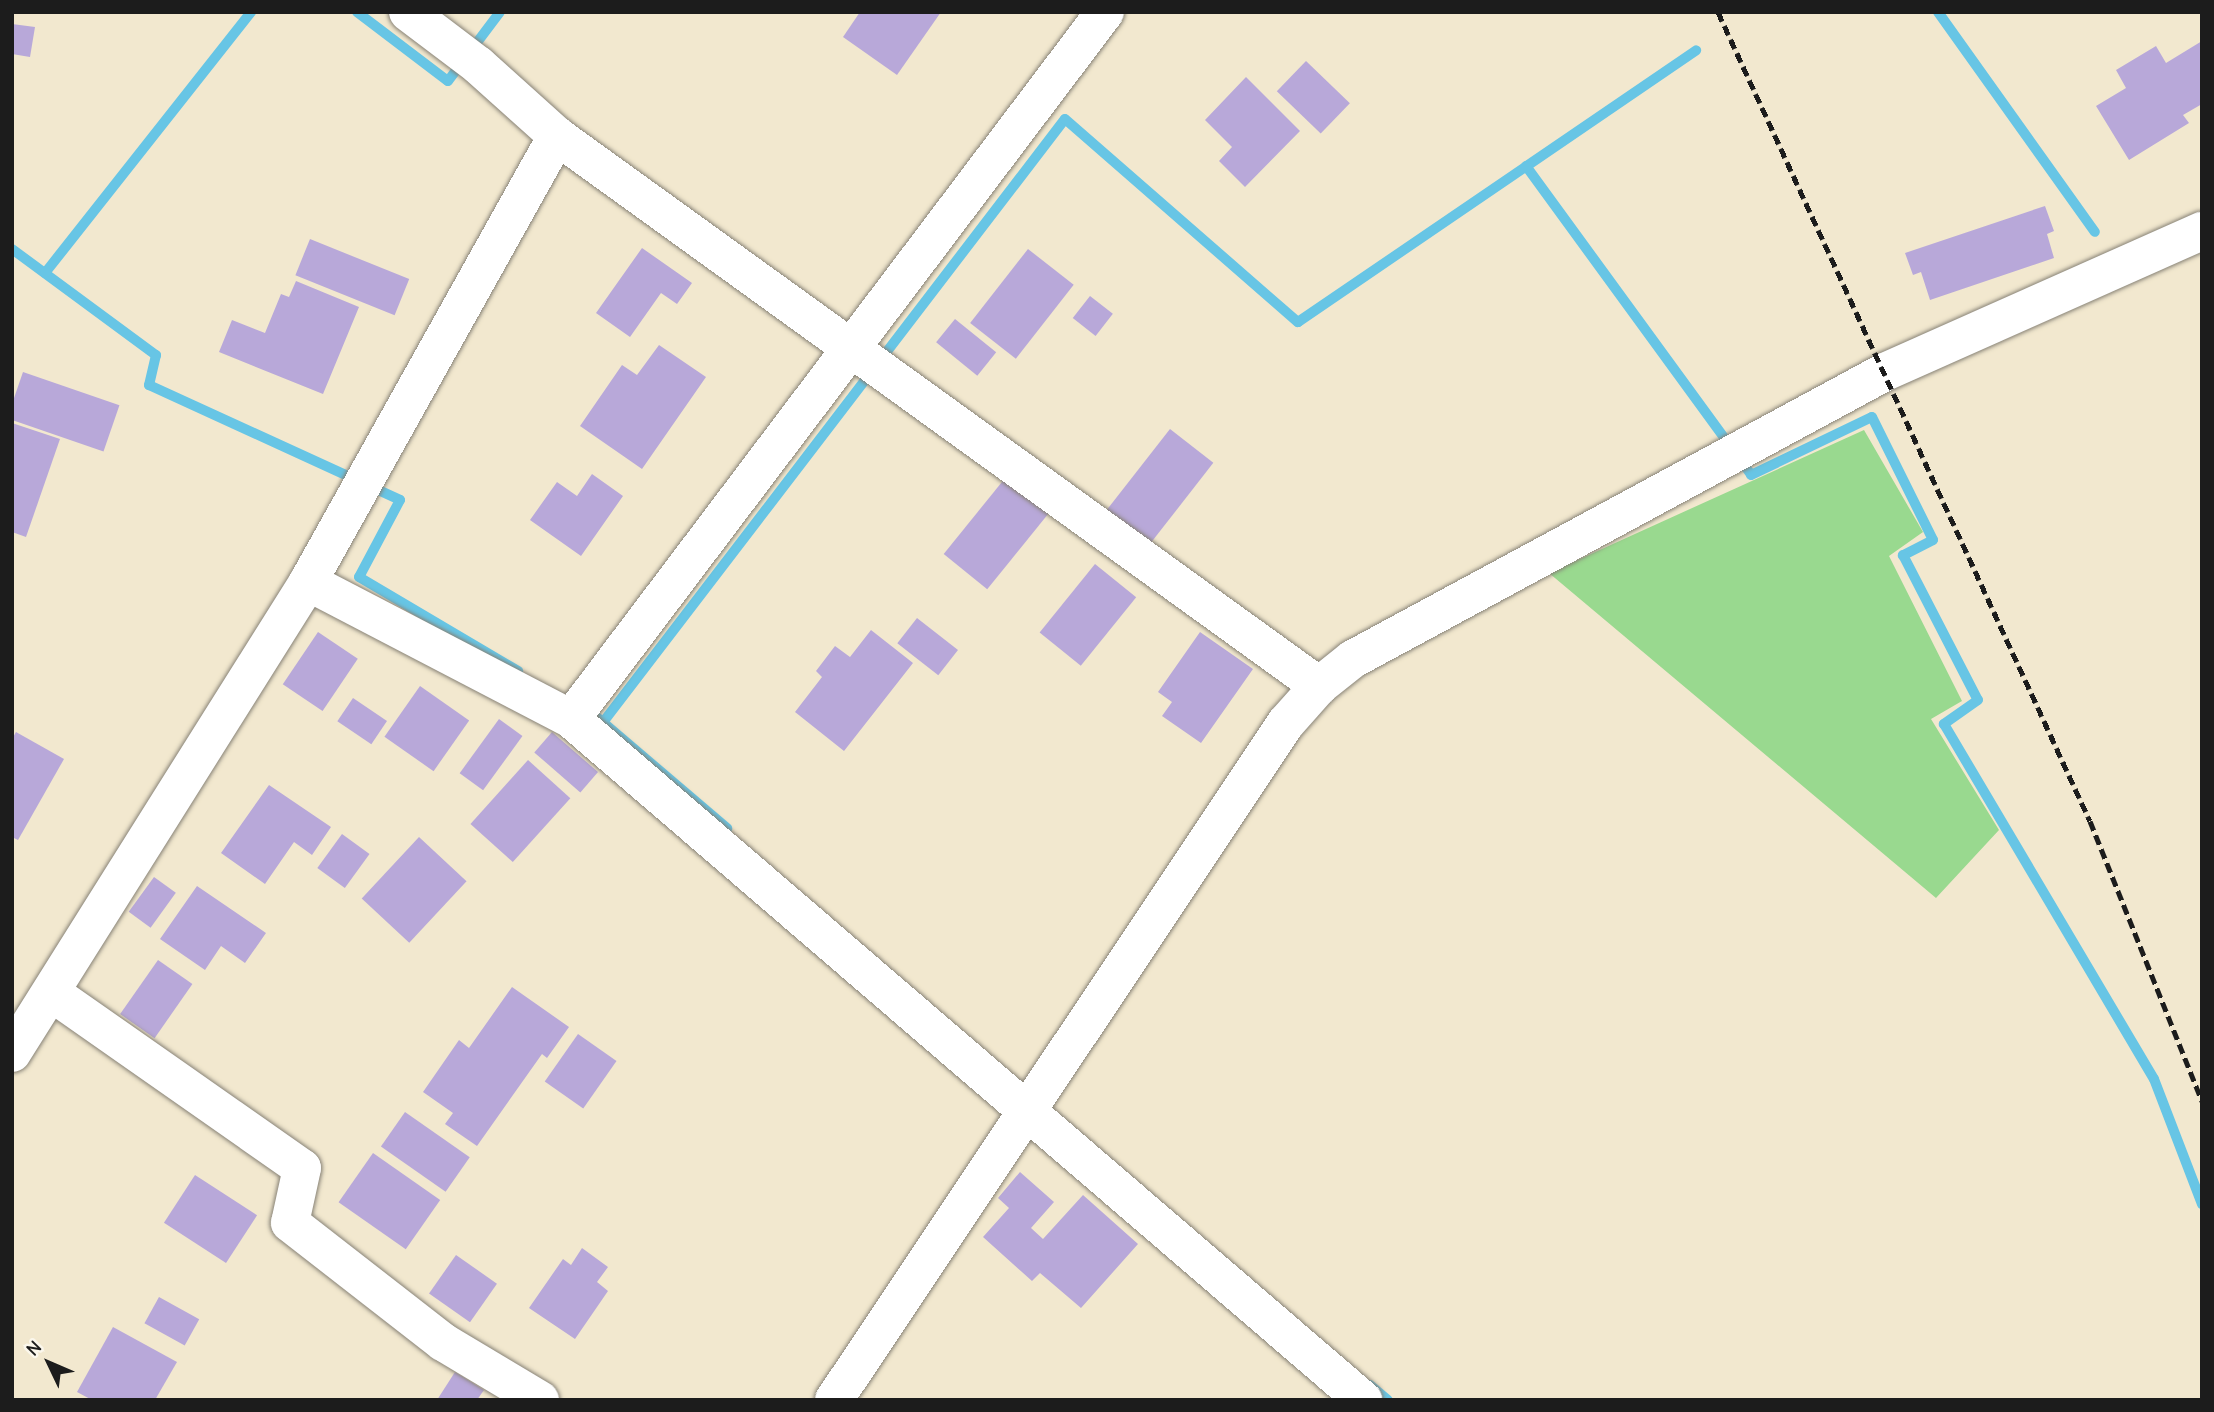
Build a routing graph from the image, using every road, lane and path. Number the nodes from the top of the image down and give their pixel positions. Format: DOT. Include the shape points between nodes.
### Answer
graph roads {
  1 [pos="408,12"];
  2 [pos="1105,12"];
  3 [pos="557,136"];
  4 [pos="2202,231"];
  5 [pos="870,359"];
  6 [pos="308,582"];
  7 [pos="1319,686"];
  8 [pos="579,709"];
  9 [pos="52,993"];
  10 [pos="12,1053"];
  11 [pos="1028,1109"];
  12 [pos="540,1400"];
  13 [pos="834,1400"];
  14 [pos="1363,1400"];
  1 -- 3 [label="street"];
  2 -- 5 [label="street"];
  3 -- 5 [label="street"];
  3 -- 6 [label="street"];
  4 -- 7 [label="street" via="1873,378 1353,659"];
  5 -- 7 [label="street"];
  5 -- 8 [label="street"];
  6 -- 8 [label="street"];
  6 -- 9 [label="street"];
  7 -- 11 [label="street" via="1286,723"];
  8 -- 11 [label="street"];
  9 -- 10 [label="street"];
  9 -- 12 [label="street" via="302,1168 290,1223 443,1342"];
  11 -- 13 [label="street"];
  11 -- 14 [label="street"];
}
